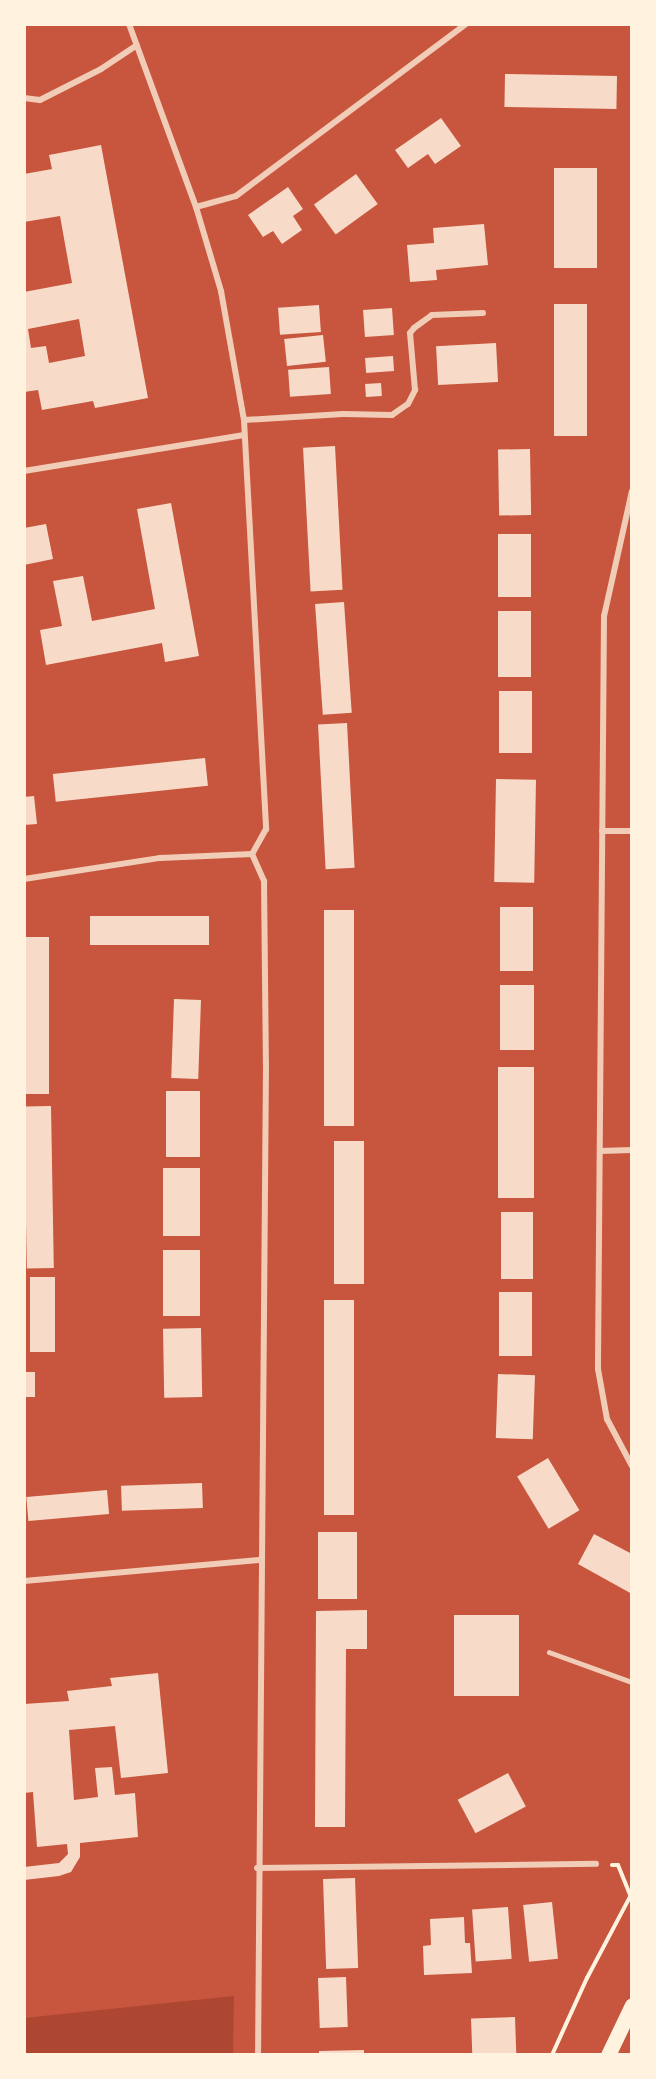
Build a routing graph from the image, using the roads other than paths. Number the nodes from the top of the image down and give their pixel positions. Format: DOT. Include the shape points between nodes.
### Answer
graph roads {
  1 [pos="129,24"];
  2 [pos="466,24"];
  3 [pos="137,45"];
  4 [pos="24,98"];
  5 [pos="196,207"];
  6 [pos="483,313"];
  7 [pos="244,420"];
  8 [pos="244,435"];
  9 [pos="24,471"];
  10 [pos="632,491"];
  11 [pos="602,831"];
  12 [pos="632,831"];
  13 [pos="252,854"];
  14 [pos="24,879"];
  15 [pos="632,1150"];
  16 [pos="600,1151"];
  17 [pos="632,1466"];
  18 [pos="261,1560"];
  19 [pos="24,1581"];
  20 [pos="549,1652"];
  21 [pos="632,1682"];
  22 [pos="596,1864"];
  23 [pos="257,1868"];
  24 [pos="632,2005"];
  25 [pos="258,2055"];
  26 [pos="608,2055"];
  1 -- 3 [label="street"];
  2 -- 5 [label="street" via="236,196"];
  3 -- 4 [label="street" via="101,69 40,100"];
  3 -- 5 [label="street"];
  5 -- 7 [label="street" via="221,291"];
  6 -- 7 [label="street" via="432,315 414,328 410,333 415,390 408,404 392,415"];
  7 -- 8 [label="street"];
  8 -- 9 [label="street"];
  8 -- 13 [label="street" via="266,829"];
  10 -- 11 [label="street" via="604,616"];
  11 -- 12 [label="street"];
  11 -- 16 [label="street"];
  13 -- 14 [label="street" via="160,858"];
  13 -- 18 [label="street" via="264,880 265,903"];
  15 -- 16 [label="street"];
  16 -- 17 [label="street" via="598,1369 607,1419"];
  18 -- 19 [label="street"];
  18 -- 23 [label="street"];
  20 -- 21 [label="lane"];
  22 -- 23 [label="street"];
  23 -- 25 [label="street"];
  24 -- 26 [label="main road"];
}
